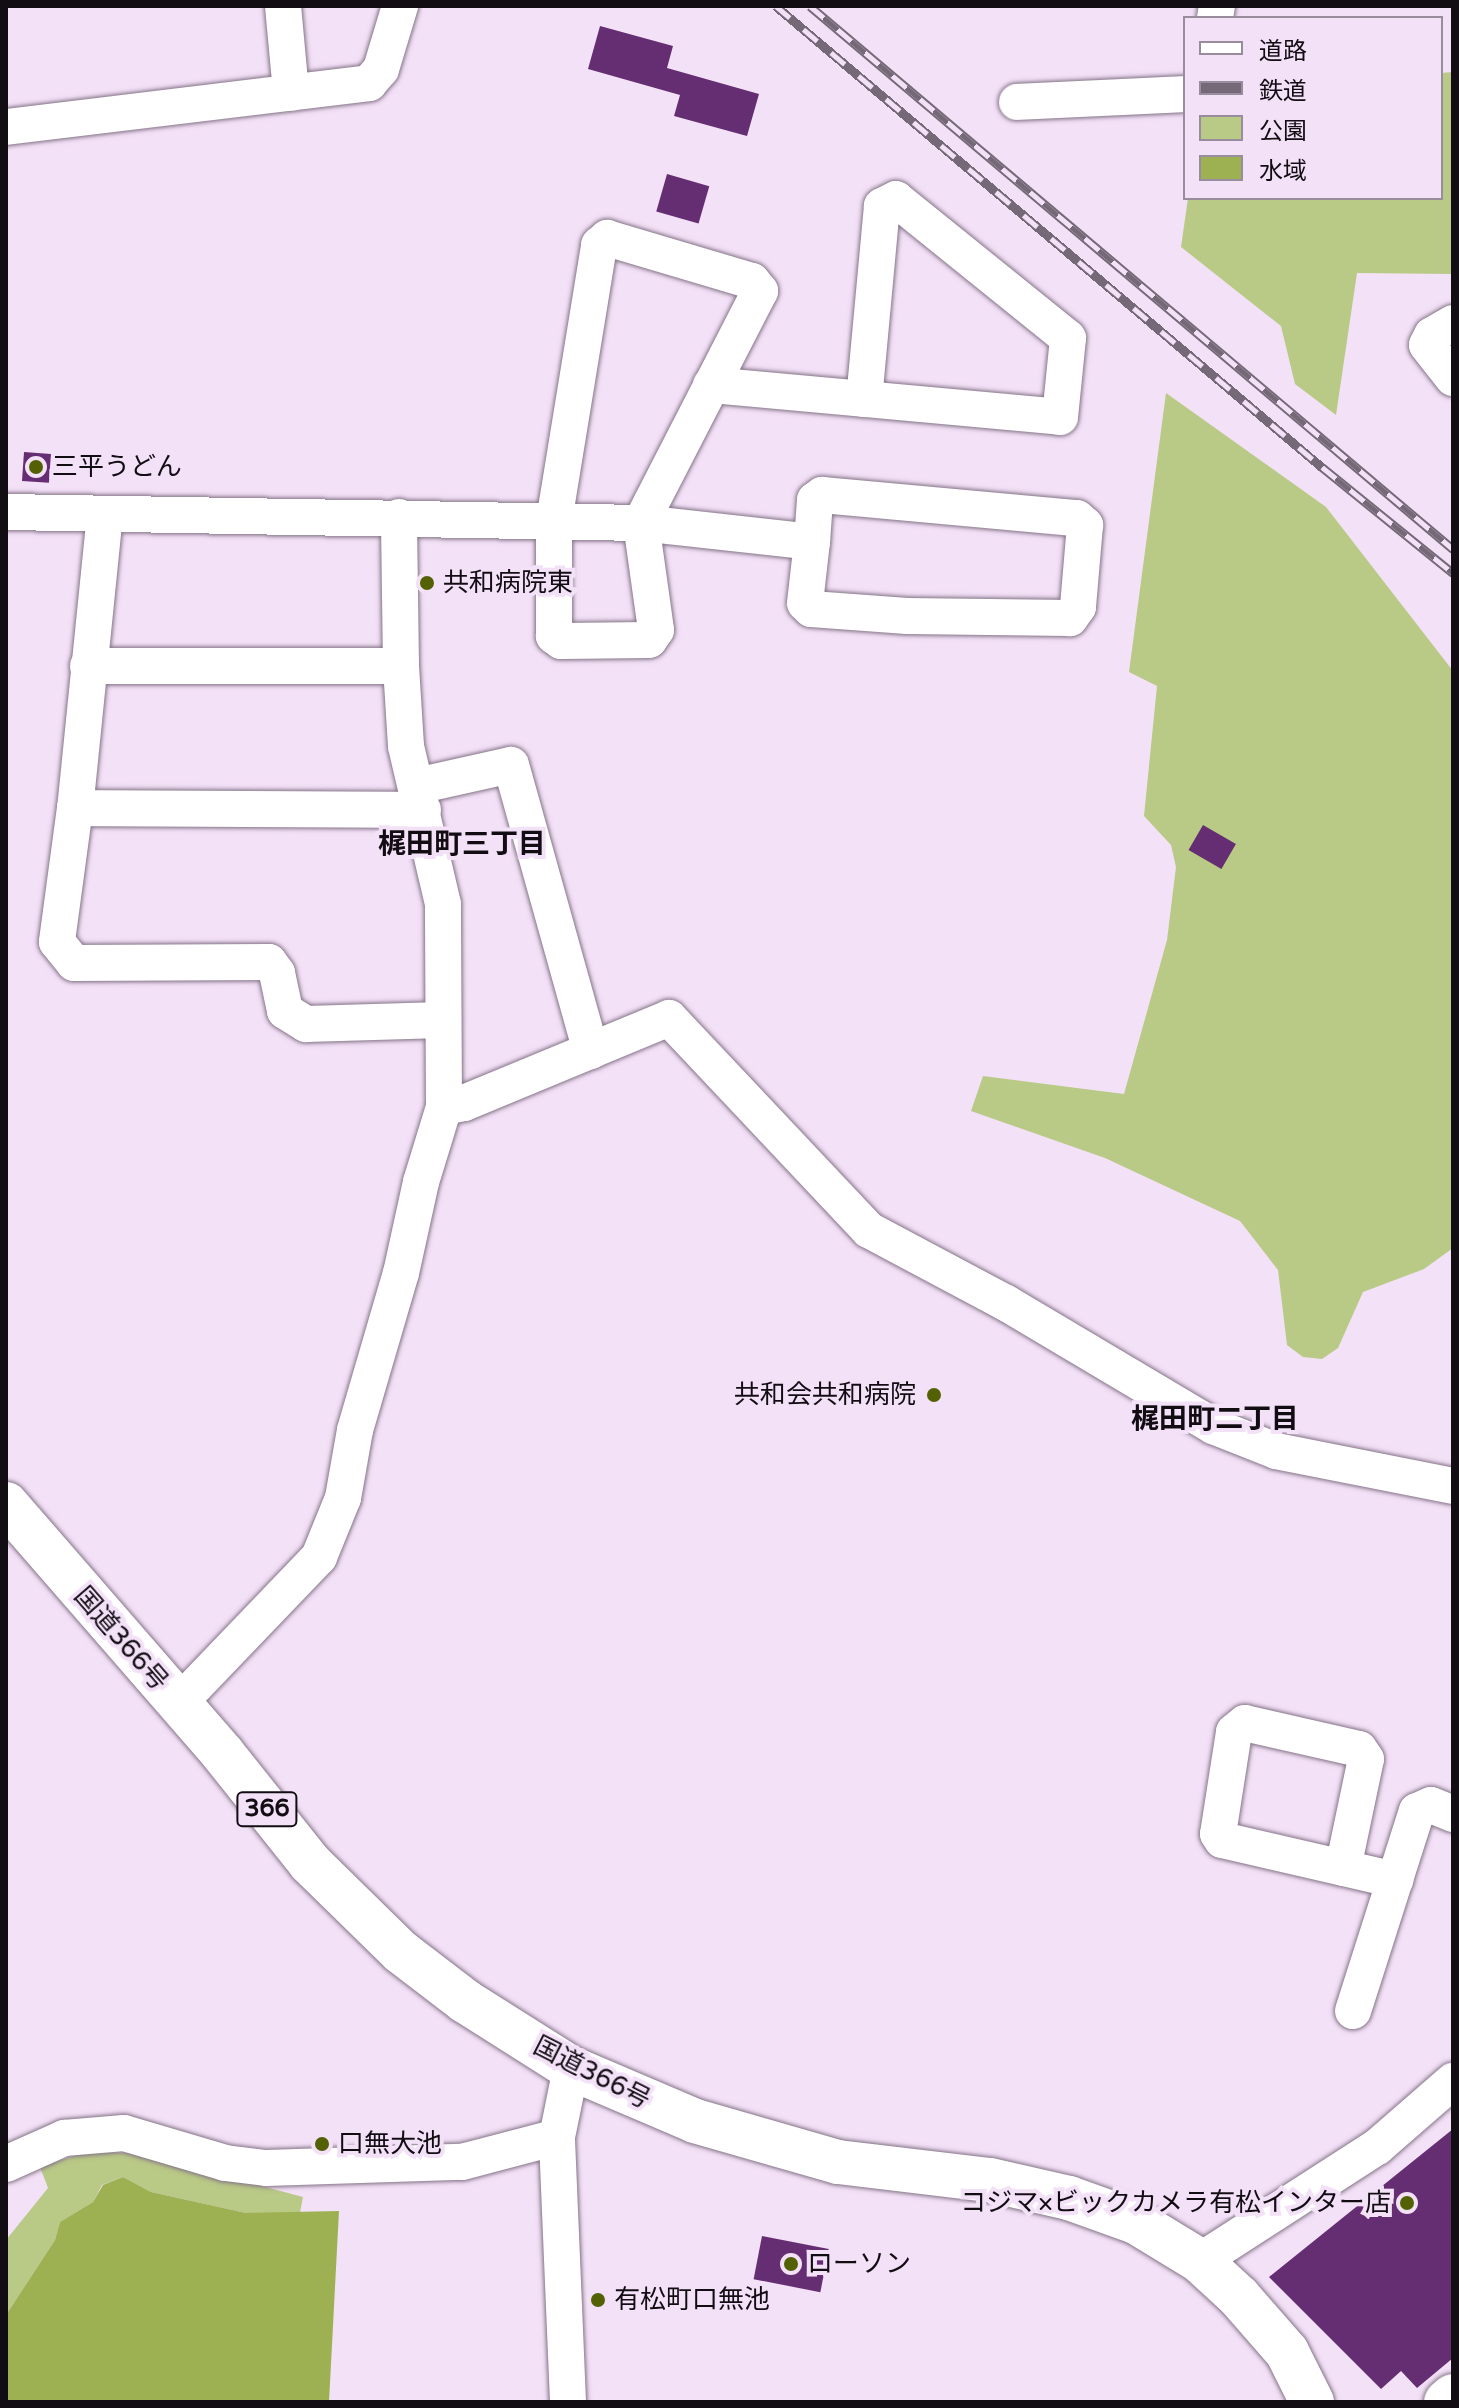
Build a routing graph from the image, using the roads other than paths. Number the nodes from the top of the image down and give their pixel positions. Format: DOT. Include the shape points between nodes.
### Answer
graph roads {
  1 [pos="283,6"];
  2 [pos="400,6"];
  3 [pos="291,93"];
  4 [pos="1183,94"];
  5 [pos="1017,102"];
  6 [pos="6,127"];
  7 [pos="1453,323"];
  8 [pos="1453,378"];
  9 [pos="711,385"];
  10 [pos="864,399"];
  11 [pos="6,512"];
  12 [pos="105,514"];
  13 [pos="399,517"];
  14 [pos="554,521"];
  15 [pos="641,523"];
  16 [pos="812,542"];
  17 [pos="88,666"];
  18 [pos="401,666"];
  19 [pos="420,798"];
  20 [pos="75,808"];
  21 [pos="442,1020"];
  22 [pos="591,1051"];
  23 [pos="444,1107"];
  24 [pos="1453,1486"];
  25 [pos="6,1504"];
  26 [pos="178,1704"];
  27 [pos="1453,1814"];
  28 [pos="1343,1868"];
  29 [pos="1395,1880"];
  30 [pos="1353,2011"];
  31 [pos="571,2068"];
  32 [pos="1453,2081"];
  33 [pos="557,2137"];
  34 [pos="6,2164"];
  35 [pos="1200,2261"];
  36 [pos="1453,2396"];
  37 [pos="568,2402"];
  38 [pos="1312,2402"];
  39 [pos="1446,2402"];
  1 -- 3 [label="street"];
  2 -- 3 [label="street" via="381,69 369,83"];
  3 -- 6 [label="street"];
  4 -- 5 [label="street"];
  7 -- 8 [label="street" via="1432,335 1427,345"];
  9 -- 10 [label="street"];
  9 -- 14 [label="street" via="760,291 752,281 607,238 599,245"];
  9 -- 15 [label="street"];
  10 -- 10 [label="street" via="1060,417 1068,338 896,199 882,206"];
  11 -- 12 [label="street"];
  12 -- 13 [label="street"];
  12 -- 17 [label="street"];
  13 -- 14 [label="street"];
  13 -- 18 [label="street"];
  14 -- 15 [label="street"];
  14 -- 15 [label="street" via="554,636 561,641 649,640 656,630"];
  15 -- 16 [label="street"];
  16 -- 16 [label="street" via="815,500 822,495 1077,518 1085,525 1078,607 1070,618 811,609 805,603"];
  17 -- 18 [label="street"];
  17 -- 20 [label="street"];
  18 -- 19 [label="street" via="406,746"];
  19 -- 20 [label="street"];
  19 -- 21 [label="street" via="443,904"];
  19 -- 22 [label="street" via="511,765"];
  20 -- 21 [label="street" via="57,942 74,963 269,962 277,973 285,1011 306,1024"];
  21 -- 23 [label="street"];
  22 -- 23 [label="street"];
  22 -- 24 [label="street" via="669,1018 869,1230 1006,1303 1213,1426 1276,1451"];
  23 -- 26 [label="street" via="355,1430 343,1498 319,1557"];
  25 -- 26 [label="main road, 国道366号 / 366"];
  26 -- 31 [label="main road, 国道366号 / 366" via="310,1863 401,1952 465,2001"];
  27 -- 29 [label="street" via="1431,1805 1417,1811"];
  28 -- 28 [label="street" via="1222,1840 1218,1834 1234,1732 1245,1723 1359,1749 1366,1759"];
  28 -- 29 [label="street"];
  29 -- 30 [label="street"];
  31 -- 33 [label="street"];
  31 -- 35 [label="main road, 国道366号 / 366" via="695,2121 838,2162 990,2180 1069,2198 1136,2222"];
  32 -- 35 [label="street" via="1377,2147"];
  33 -- 34 [label="street" via="462,2162 266,2168 225,2163 124,2133 64,2138"];
  33 -- 37 [label="street"];
  35 -- 38 [label="main road, 国道366号 / 366" via="1287,2352"];
  36 -- 39 [label="main road"];
}
